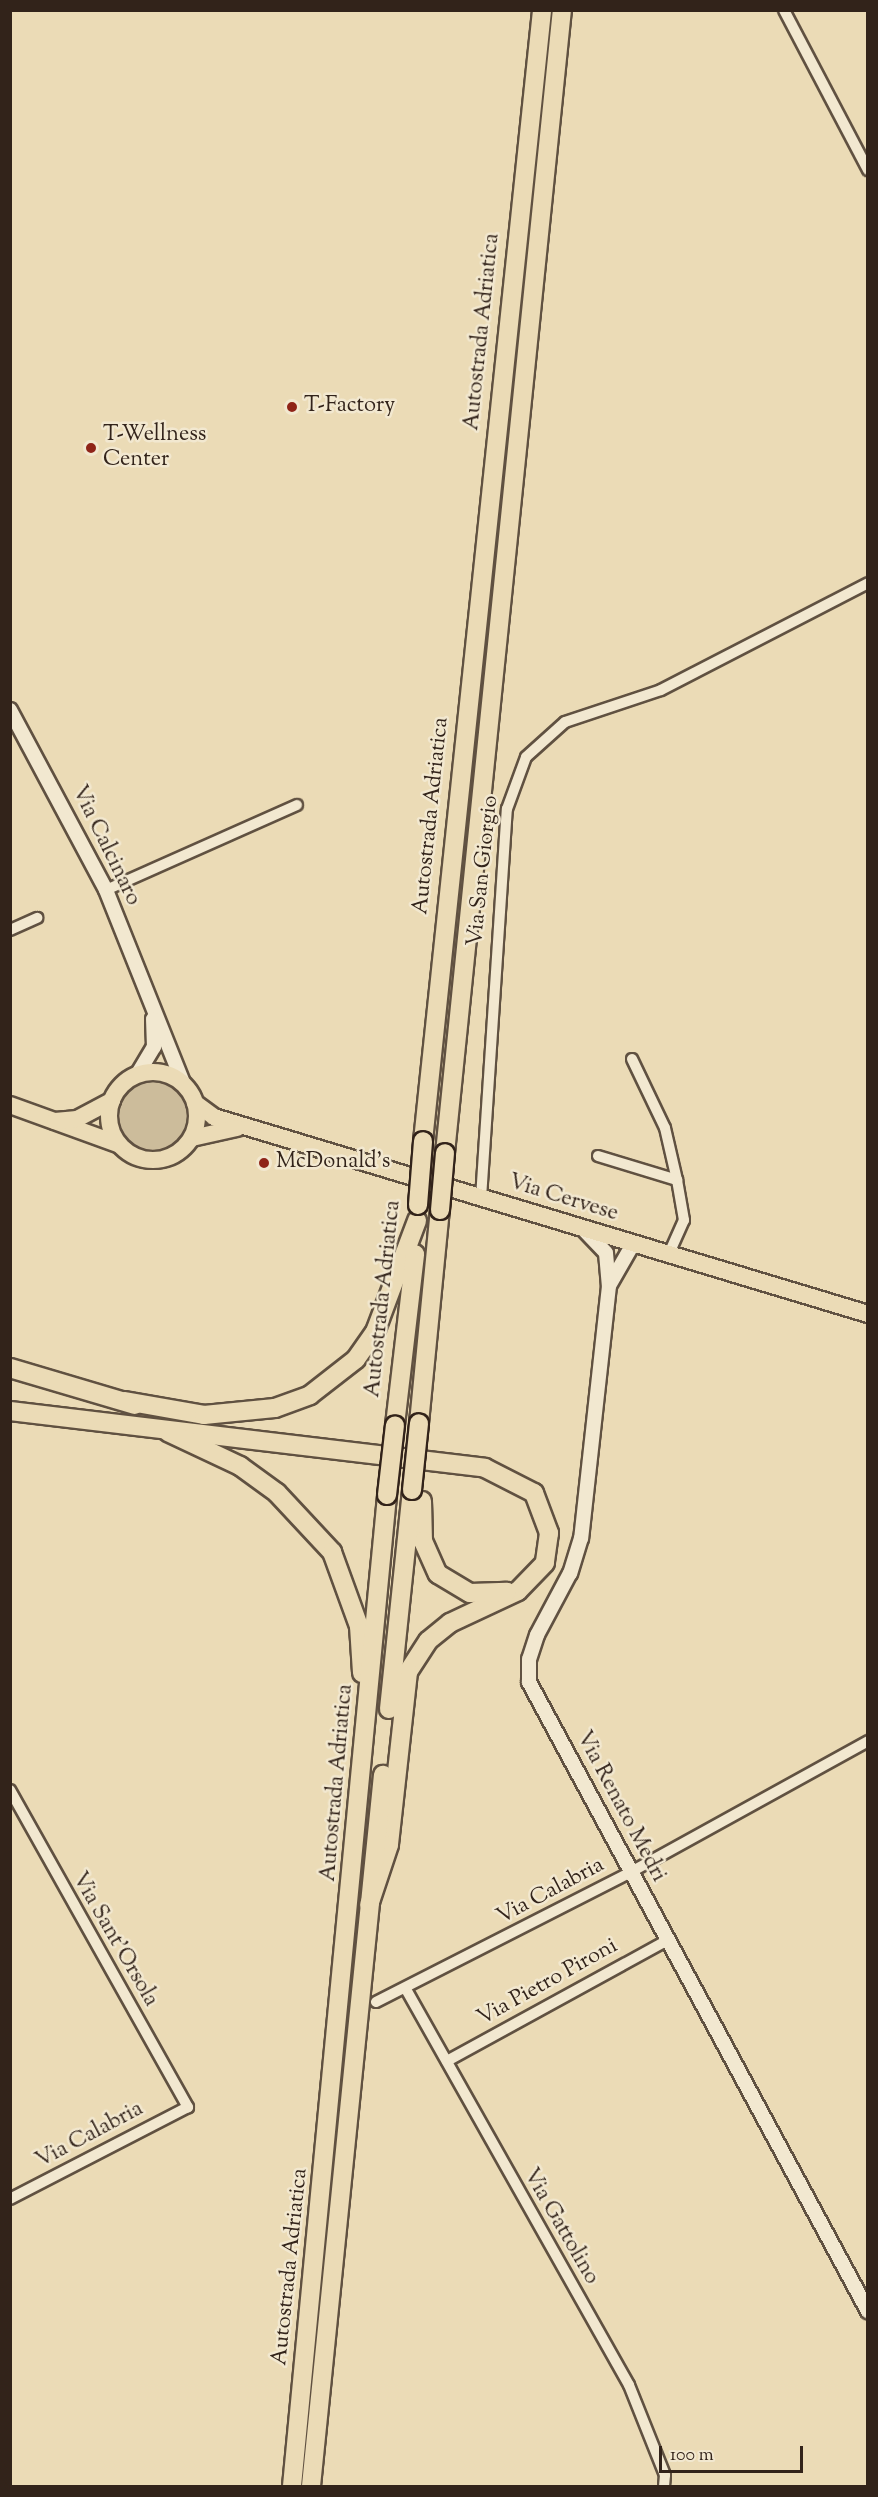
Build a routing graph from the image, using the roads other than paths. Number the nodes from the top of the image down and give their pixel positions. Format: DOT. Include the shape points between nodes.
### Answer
graph roads {
  1 [pos="542,10"];
  2 [pos="562,10"];
  3 [pos="784,10"];
  4 [pos="867,170"];
  5 [pos="867,583"];
  6 [pos="10,710"];
  7 [pos="297,805"];
  8 [pos="106,890"];
  9 [pos="37,918"];
  10 [pos="10,930"];
  11 [pos="150,1005"];
  12 [pos="632,1059"];
  13 [pos="137,1075"];
  14 [pos="184,1085"];
  15 [pos="111,1100"];
  16 [pos="195,1103"];
  17 [pos="10,1105"];
  18 [pos="10,1113"];
  19 [pos="40,1118"];
  20 [pos="245,1127"];
  21 [pos="192,1138"];
  22 [pos="118,1144"];
  23 [pos="598,1156"];
  24 [pos="677,1180"];
  25 [pos="481,1198"];
  26 [pos="418,1213"];
  27 [pos="583,1230"];
  28 [pos="633,1244"];
  29 [pos="669,1254"];
  30 [pos="609,1286"];
  31 [pos="867,1314"];
  32 [pos="10,1368"];
  33 [pos="125,1401"];
  34 [pos="10,1411"];
  35 [pos="153,1425"];
  36 [pos="198,1430"];
  37 [pos="417,1490"];
  38 [pos="518,1591"];
  39 [pos="867,1741"];
  40 [pos="363,1779"];
  41 [pos="10,1790"];
  42 [pos="631,1872"];
  43 [pos="369,1905"];
  44 [pos="668,1940"];
  45 [pos="407,1991"];
  46 [pos="376,2002"];
  47 [pos="347,2045"];
  48 [pos="447,2061"];
  49 [pos="188,2107"];
  50 [pos="10,2199"];
  51 [pos="867,2311"];
  52 [pos="292,2487"];
  53 [pos="311,2487"];
  54 [pos="664,2487"];
  1 -- 26 [label="highway, Autostrada Adriatica, bridge"];
  2 -- 37 [label="highway, Autostrada Adriatica, bridge" via="445,1153"];
  3 -- 4 [label="street"];
  5 -- 25 [label="street, Via San Giorgio" via="661,690 565,722 526,757 507,809"];
  6 -- 8 [label="street, Via Calcinaro"];
  7 -- 8 [label="street"];
  8 -- 11 [label="street, Via Calcinaro"];
  9 -- 10 [label="street"];
  11 -- 13 [label="street, Via Calcinaro" via="154,1047"];
  11 -- 14 [label="street, Via Calcinaro"];
  12 -- 24 [label="street" via="665,1128"];
  13 -- 14 [label="main road" via="162,1073"];
  13 -- 15 [label="main road"];
  14 -- 16 [label="main road"];
  15 -- 19 [label="main road" via="77,1119"];
  15 -- 22 [label="main road" via="109,1123"];
  16 -- 20 [label="main road, Via Cervese" via="214,1117"];
  16 -- 21 [label="main road"];
  17 -- 19 [label="main road"];
  18 -- 19 [label="main road"];
  19 -- 22 [label="main road"];
  20 -- 21 [label="main road, Via Cervese"];
  20 -- 25 [label="main road, Via Cervese"];
  21 -- 22 [label="main road" via="163,1160 138,1158"];
  23 -- 24 [label="street"];
  24 -- 29 [label="street" via="684,1220"];
  25 -- 27 [label="main road, Via Cervese"];
  26 -- 33 [label="highway" via="375,1332 356,1359 310,1395 275,1408 204,1414"];
  26 -- 40 [label="highway, Autostrada Adriatica, bridge" via="387,1495"];
  27 -- 28 [label="main road, Via Cervese"];
  27 -- 30 [label="street, Via Renato Medri" via="606,1253"];
  28 -- 29 [label="main road, Via Cervese"];
  28 -- 30 [label="street, Via Renato Medri"];
  29 -- 31 [label="main road, Via Cervese"];
  30 -- 42 [label="street, Via Renato Medri" via="581,1538 570,1573 537,1635 529,1659 529,1682"];
  32 -- 33 [label="highway"];
  33 -- 36 [label="highway"];
  34 -- 35 [label="highway"];
  35 -- 36 [label="highway"];
  35 -- 40 [label="highway" via="240,1466 284,1500 332,1552 359,1626"];
  36 -- 38 [label="highway" via="339,1454 503,1473 534,1493 549,1533 545,1563"];
  37 -- 38 [label="highway" via="423,1541 438,1574 470,1593"];
  37 -- 43 [label="highway, Autostrada Adriatica"];
  38 -- 43 [label="highway" via="450,1623 428,1641 408,1672 389,1845"];
  39 -- 42 [label="street, Via Calabria"];
  40 -- 47 [label="highway, Autostrada Adriatica" via="342,1990"];
  41 -- 49 [label="street, Via Sant'Orsola"];
  42 -- 44 [label="street, Via Renato Medri"];
  42 -- 45 [label="street, Via Calabria"];
  43 -- 47 [label="highway, Autostrada Adriatica" via="362,1986"];
  44 -- 48 [label="street, Via Pietro Pironi"];
  44 -- 51 [label="street, Via Renato Medri"];
  45 -- 46 [label="street, Via Calabria"];
  45 -- 48 [label="street, Via Gattolino"];
  47 -- 52 [label="highway, Autostrada Adriatica"];
  47 -- 53 [label="highway, Autostrada Adriatica"];
  48 -- 54 [label="street, Via Gattolino" via="629,2385 665,2475"];
  49 -- 50 [label="street, Via Calabria"];
}
